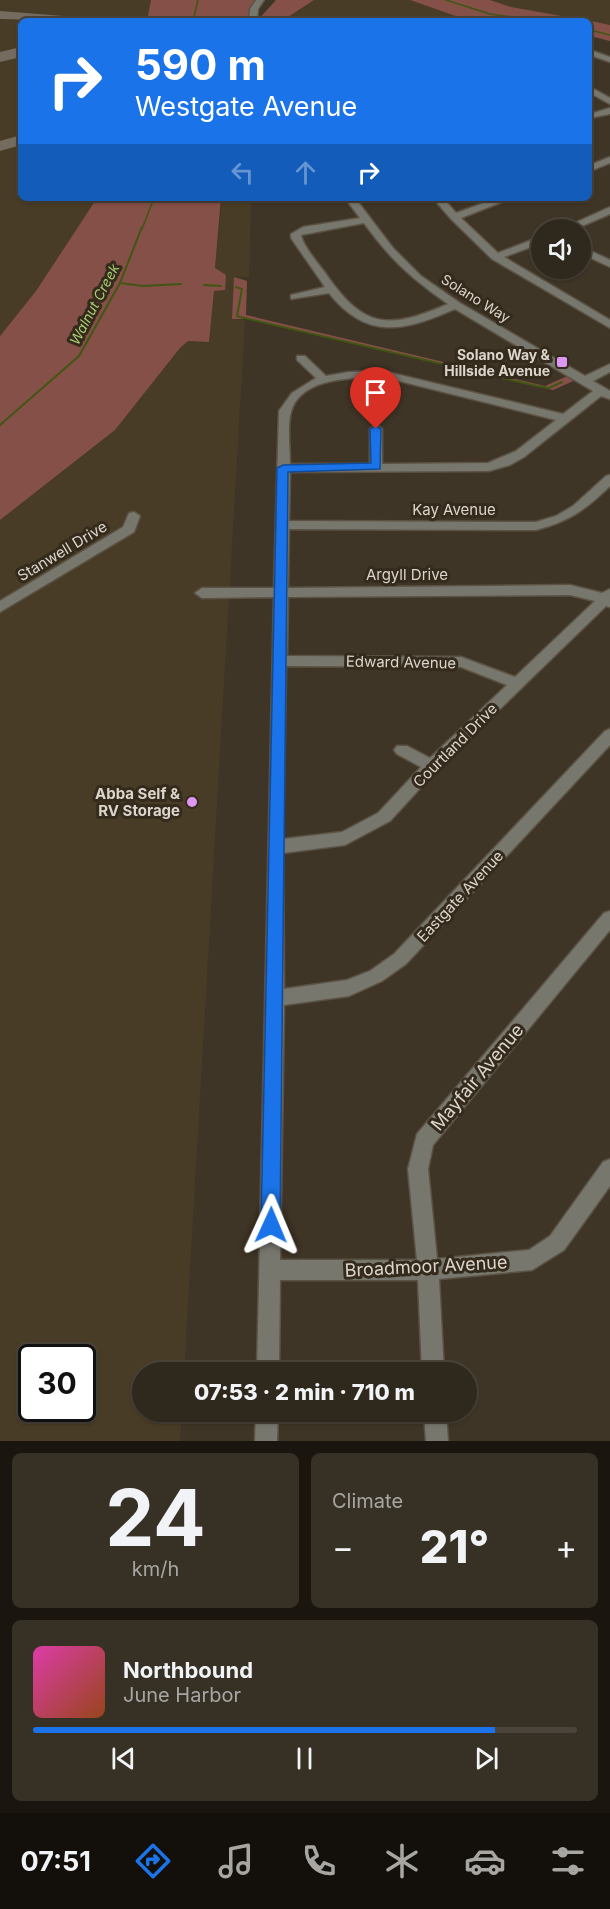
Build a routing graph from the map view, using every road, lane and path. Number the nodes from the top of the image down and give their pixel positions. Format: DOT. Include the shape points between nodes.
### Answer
graph roads {
  1 [pos="260,0"];
  2 [pos="253,18"];
  3 [pos="592,52"];
  4 [pos="610,60"];
  5 [pos="592,91"];
  6 [pos="610,101"];
  7 [pos="610,111"];
  8 [pos="592,116"];
  9 [pos="610,160"];
  10 [pos="592,167"];
  11 [pos="352,201"];
  12 [pos="441,201"];
  13 [pos="499,201"];
  14 [pos="610,210"];
  15 [pos="454,217"];
  16 [pos="589,219"];
  17 [pos="366,220"];
  18 [pos="531,243"];
  19 [pos="591,254"];
  20 [pos="496,257"];
  21 [pos="610,264"];
  22 [pos="332,289"];
  23 [pos="295,297"];
  24 [pos="456,305"];
  25 [pos="610,325"];
  26 [pos="301,358"];
  27 [pos="610,367"];
  28 [pos="324,380"];
  29 [pos="584,381"];
  30 [pos="605,393"];
  31 [pos="564,418"];
  32 [pos="376,429"];
  33 [pos="376,467"];
  34 [pos="283,468"];
  35 [pos="610,479"];
  36 [pos="134,516"];
  37 [pos="282,525"];
  38 [pos="281,591"];
  39 [pos="202,593"];
  40 [pos="608,599"];
  41 [pos="0,607"];
  42 [pos="280,661"];
  43 [pos="518,684"];
  44 [pos="610,735"];
  45 [pos="402,750"];
  46 [pos="432,766"];
  47 [pos="275,847"];
  48 [pos="610,918"];
  49 [pos="275,998"];
  50 [pos="610,1169"];
  51 [pos="270,1270"];
  52 [pos="428,1270"];
  53 [pos="268,1362"];
  54 [pos="433,1362"];
  55 [pos="267,1422"];
  56 [pos="436,1422"];
  57 [pos="266,1441"];
  58 [pos="437,1441"];
  1 -- 2 [label="street"];
  3 -- 4 [label="street"];
  5 -- 6 [label="street"];
  7 -- 8 [label="street"];
  9 -- 10 [label="street"];
  11 -- 17 [label="street, Solano Way"];
  12 -- 15 [label="street"];
  13 -- 15 [label="street"];
  14 -- 16 [label="street"];
  15 -- 20 [label="street"];
  17 -- 22 [label="street" via="296,234"];
  17 -- 24 [label="street, Solano Way" via="417,278"];
  18 -- 20 [label="street"];
  19 -- 21 [label="street"];
  20 -- 25 [label="street"];
  22 -- 23 [label="street"];
  22 -- 24 [label="street" via="354,314 386,324 416,322"];
  24 -- 29 [label="street, Solano Way"];
  26 -- 28 [label="street"];
  27 -- 29 [label="street"];
  28 -- 31 [label="street" via="383,374 465,399"];
  28 -- 34 [label="street" via="296,395 285,411"];
  29 -- 30 [label="street, Solano Way"];
  30 -- 31 [label="street"];
  31 -- 33 [label="street" via="520,454 489,467"];
  32 -- 33 [label="street"];
  33 -- 34 [label="street"];
  34 -- 37 [label="street"];
  35 -- 37 [label="street, Kay Avenue" via="573,513 536,526"];
  36 -- 41 [label="street, Stanwell Drive" via="129,529"];
  37 -- 38 [label="street"];
  38 -- 39 [label="street, Argyll Drive"];
  38 -- 40 [label="street, Argyll Drive" via="570,590"];
  38 -- 42 [label="street"];
  40 -- 43 [label="street, Courtland Drive"];
  42 -- 43 [label="street, Edward Avenue" via="461,662"];
  42 -- 47 [label="street"];
  43 -- 46 [label="street, Courtland Drive"];
  44 -- 49 [label="street, Eastgate Avenue" via="400,959 349,988"];
  45 -- 46 [label="street"];
  46 -- 47 [label="street, Courtland Drive" via="384,817 345,838"];
  47 -- 49 [label="street"];
  48 -- 52 [label="street, Mayfair Avenue" via="424,1141 418,1169"];
  49 -- 51 [label="street"];
  50 -- 52 [label="street, Broadmoor Avenue" via="556,1243 532,1260"];
  51 -- 52 [label="street, Broadmoor Avenue"];
  51 -- 53 [label="street"];
  52 -- 54 [label="street, Mayfair Avenue"];
  55 -- 57 [label="street"];
  56 -- 58 [label="street"];
}
